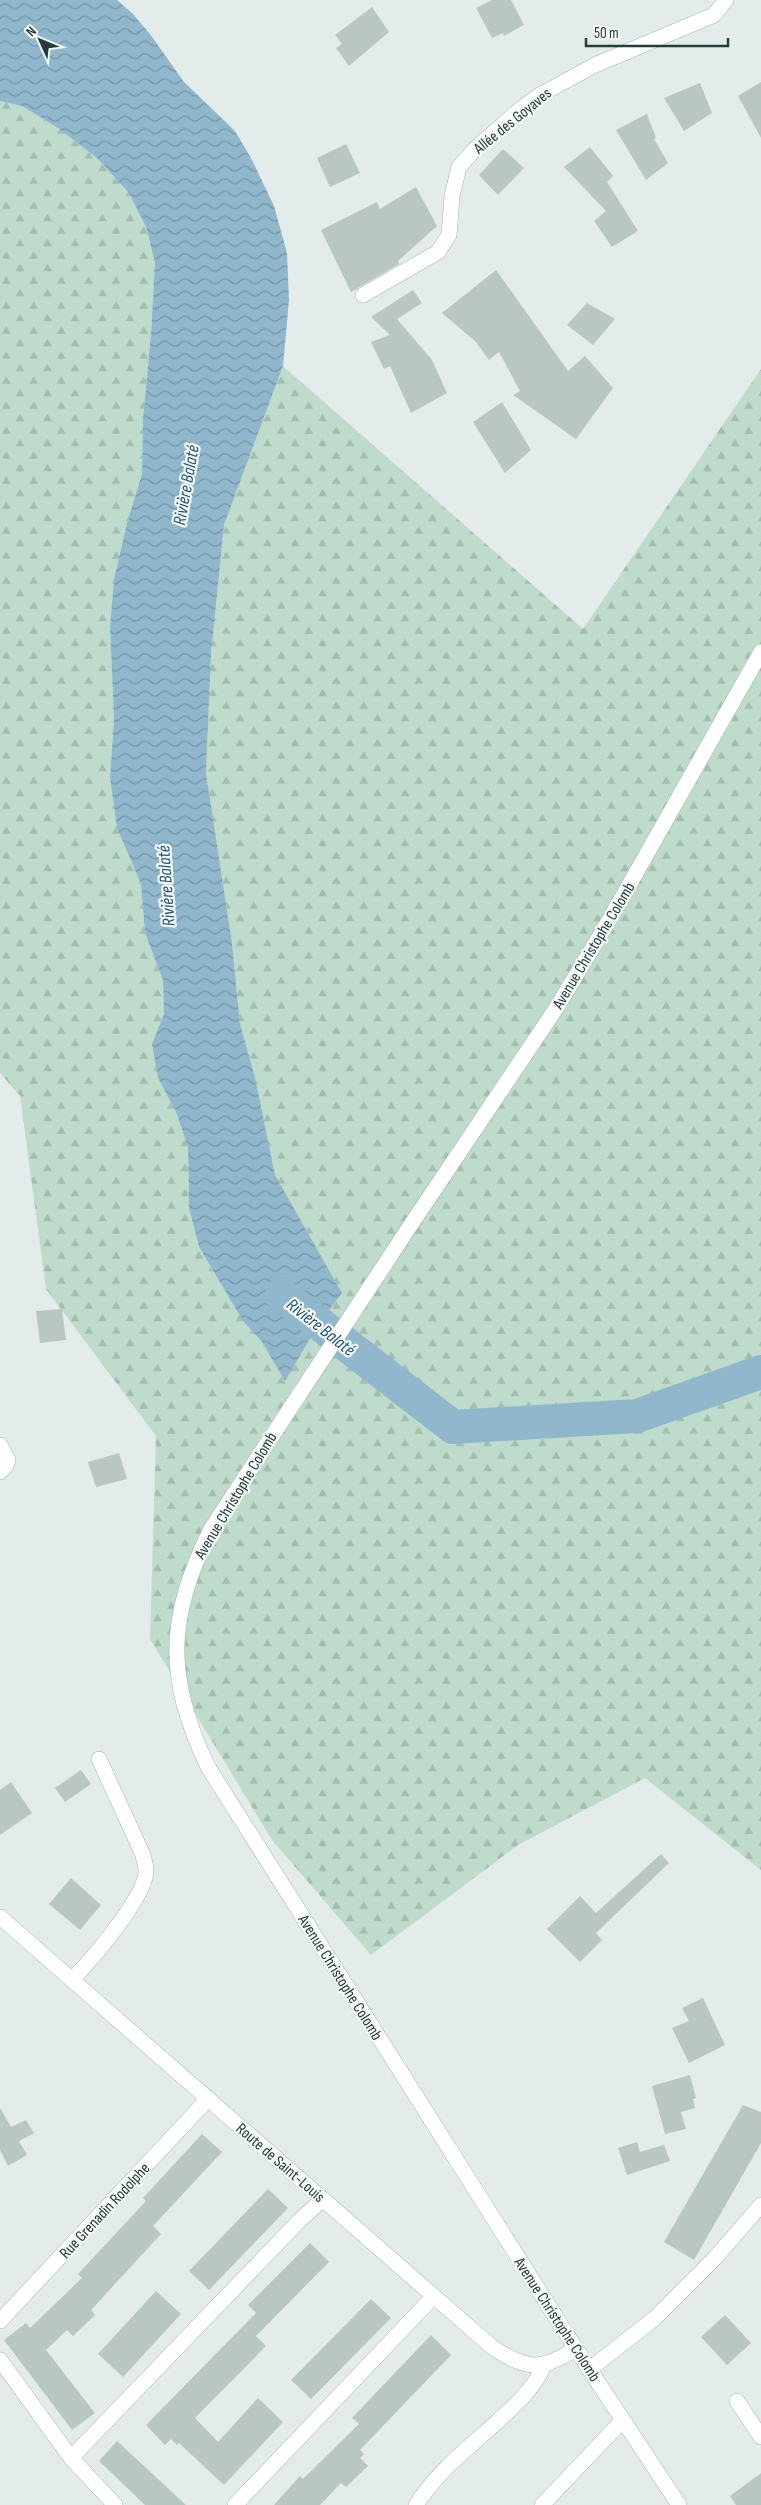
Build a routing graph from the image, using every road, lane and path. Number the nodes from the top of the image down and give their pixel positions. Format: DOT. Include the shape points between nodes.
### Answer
graph roads {
  1 [pos="726,0"];
  2 [pos="363,295"];
  3 [pos="761,652"];
  4 [pos="0,1445"];
  5 [pos="0,1472"];
  6 [pos="99,1758"];
  7 [pos="0,1917"];
  8 [pos="72,1980"];
  9 [pos="208,2099"];
  10 [pos="323,2199"];
  11 [pos="761,2205"];
  12 [pos="434,2296"];
  13 [pos="0,2321"];
  14 [pos="576,2349"];
  15 [pos="0,2360"];
  16 [pos="544,2365"];
  17 [pos="590,2369"];
  18 [pos="737,2402"];
  19 [pos="623,2420"];
  20 [pos="761,2437"];
  21 [pos="71,2458"];
  22 [pos="678,2504"];
  23 [pos="115,2505"];
  24 [pos="235,2505"];
  25 [pos="416,2505"];
  26 [pos="542,2505"];
  1 -- 2 [label="street, Allée des Goyaves" via="714,15 587,68 518,111 459,166 452,196 449,235 438,252"];
  3 -- 14 [label="street, Avenue Christophe Colomb" via="562,999 211,1529 184,1594 178,1625 177,1663 182,1699 192,1733 208,1767"];
  4 -- 5 [label="street" via="8,1460"];
  6 -- 8 [label="street" via="143,1855 146,1872 133,1904 98,1953"];
  7 -- 8 [label="street, Route de Saint-Louis"];
  8 -- 9 [label="street, Route de Saint-Louis"];
  9 -- 10 [label="street, Route de Saint-Louis"];
  9 -- 13 [label="street, Rue Grenadin Rodolphe"];
  10 -- 12 [label="street, Route de Saint-Louis"];
  10 -- 21 [label="street"];
  11 -- 17 [label="street" via="656,2318"];
  12 -- 16 [label="street, Route de Saint-Louis" via="504,2355 516,2361"];
  12 -- 24 [label="street"];
  14 -- 16 [label="street"];
  14 -- 17 [label="street, Avenue Christophe Colomb"];
  15 -- 21 [label="street"];
  16 -- 25 [label="street" via="528,2392 447,2466"];
  17 -- 19 [label="street, Avenue Christophe Colomb"];
  18 -- 20 [label="street"];
  19 -- 22 [label="street, Avenue Christophe Colomb"];
  19 -- 26 [label="street"];
  21 -- 23 [label="street"];
}
